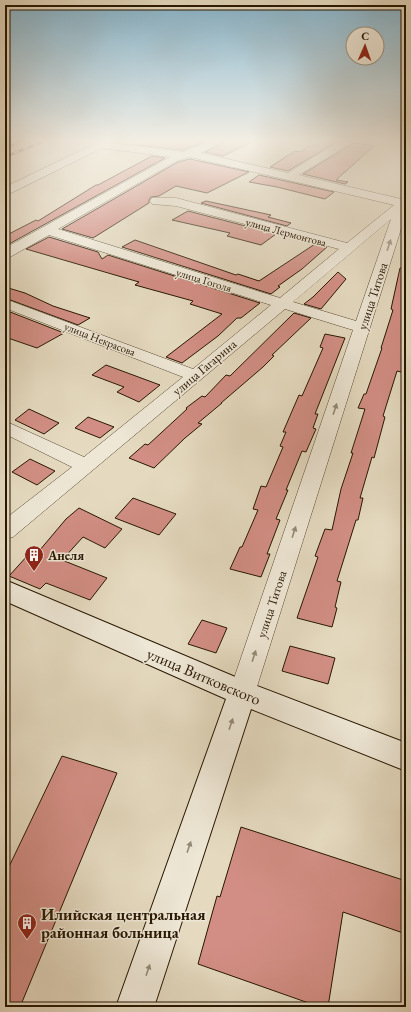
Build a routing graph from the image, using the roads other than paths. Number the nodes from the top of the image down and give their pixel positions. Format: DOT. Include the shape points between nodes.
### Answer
graph roads {
  1 [pos="14,187"];
  2 [pos="122,187"];
  3 [pos="336,187"];
  4 [pos="5,192"];
  5 [pos="156,201"];
  6 [pos="404,202"];
  7 [pos="47,230"];
  8 [pos="349,248"];
  9 [pos="5,254"];
  10 [pos="5,303"];
  11 [pos="281,304"];
  12 [pos="362,328"];
  13 [pos="194,374"];
  14 [pos="5,427"];
  15 [pos="86,466"];
  16 [pos="5,531"];
  17 [pos="5,590"];
  18 [pos="242,692"];
  19 [pos="406,757"];
  20 [pos="135,1007"];
  1 -- 4 [label="street"];
  2 -- 7 [label="street"];
  3 -- 6 [label="street"];
  5 -- 8 [label="street, улица Лермонтова" via="176,202"];
  6 -- 8 [label="street, улица Гагарина"];
  12 -- 6 [label="street, улица Титова, one-way"];
  7 -- 9 [label="street"];
  7 -- 11 [label="street, улица Гоголя"];
  8 -- 11 [label="street, улица Гагарина"];
  10 -- 13 [label="street, улица Некрасова"];
  11 -- 12 [label="street, улица Гоголя"];
  11 -- 13 [label="street, улица Гагарина"];
  18 -- 12 [label="street, улица Титова, one-way"];
  13 -- 15 [label="street, улица Гагарина"];
  14 -- 15 [label="street"];
  15 -- 16 [label="street, улица Гагарина"];
  17 -- 18 [label="street, улица Витковского"];
  18 -- 19 [label="street, улица Витковского"];
  20 -- 18 [label="street, улица Титова, one-way"];
}
